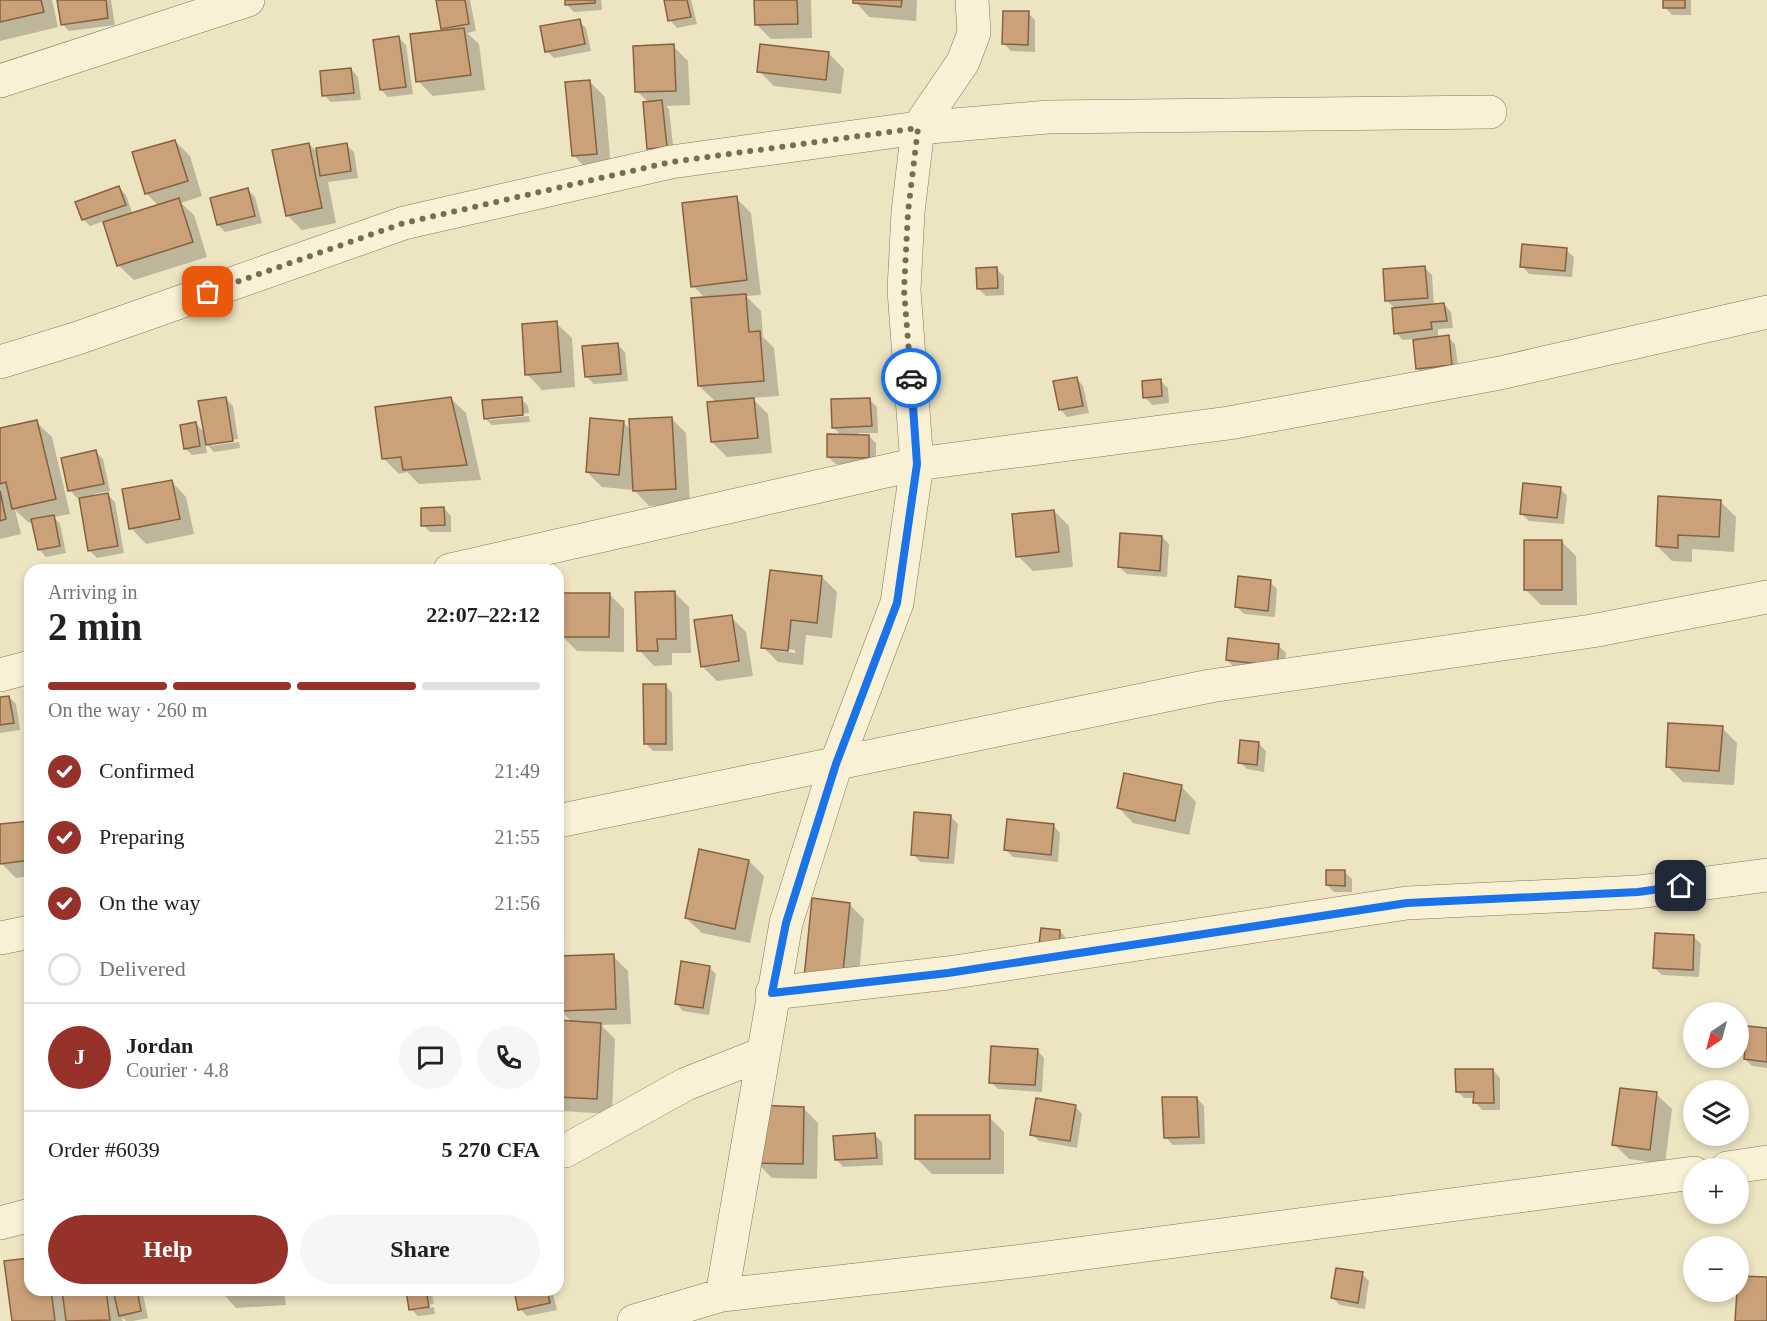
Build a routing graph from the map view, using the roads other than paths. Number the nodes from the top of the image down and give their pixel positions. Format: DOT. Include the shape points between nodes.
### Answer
graph roads {
  1 [pos="248,0"];
  2 [pos="972,0"];
  3 [pos="0,81"];
  4 [pos="1490,112"];
  5 [pos="918,128"];
  6 [pos="1767,312"];
  7 [pos="0,362"];
  8 [pos="917,464"];
  9 [pos="476,564"];
  10 [pos="1767,597"];
  11 [pos="24,669"];
  12 [pos="0,675"];
  13 [pos="836,764"];
  14 [pos="564,819"];
  15 [pos="1767,875"];
  16 [pos="24,933"];
  17 [pos="0,938"];
  18 [pos="772,993"];
  19 [pos="762,1054"];
  20 [pos="564,1149"];
  21 [pos="1767,1162"];
  22 [pos="1749,1165"];
  23 [pos="1683,1174"];
  24 [pos="24,1217"];
  25 [pos="0,1223"];
  26 [pos="722,1295"];
  27 [pos="634,1321"];
  1 -- 3 [label="street"];
  2 -- 5 [label="street" via="974,33 963,62"];
  4 -- 5 [label="street" via="1048,117"];
  5 -- 7 [label="street" via="671,162 404,223"];
  5 -- 8 [label="street" via="904,290"];
  6 -- 8 [label="street" via="1500,373 1229,423"];
  8 -- 9 [label="street"];
  8 -- 13 [label="street" via="897,603"];
  10 -- 13 [label="street" via="1592,631 1210,686"];
  11 -- 12 [label="street"];
  13 -- 14 [label="street"];
  13 -- 18 [label="street" via="786,923"];
  15 -- 18 [label="street" via="1638,892 1407,903 948,973"];
  16 -- 17 [label="street"];
  18 -- 19 [label="street"];
  19 -- 20 [label="street" via="686,1084"];
  19 -- 26 [label="street"];
  21 -- 22 [label="street"];
  23 -- 26 [label="street" via="1024,1261"];
  24 -- 25 [label="street"];
  26 -- 27 [label="street"];
}
